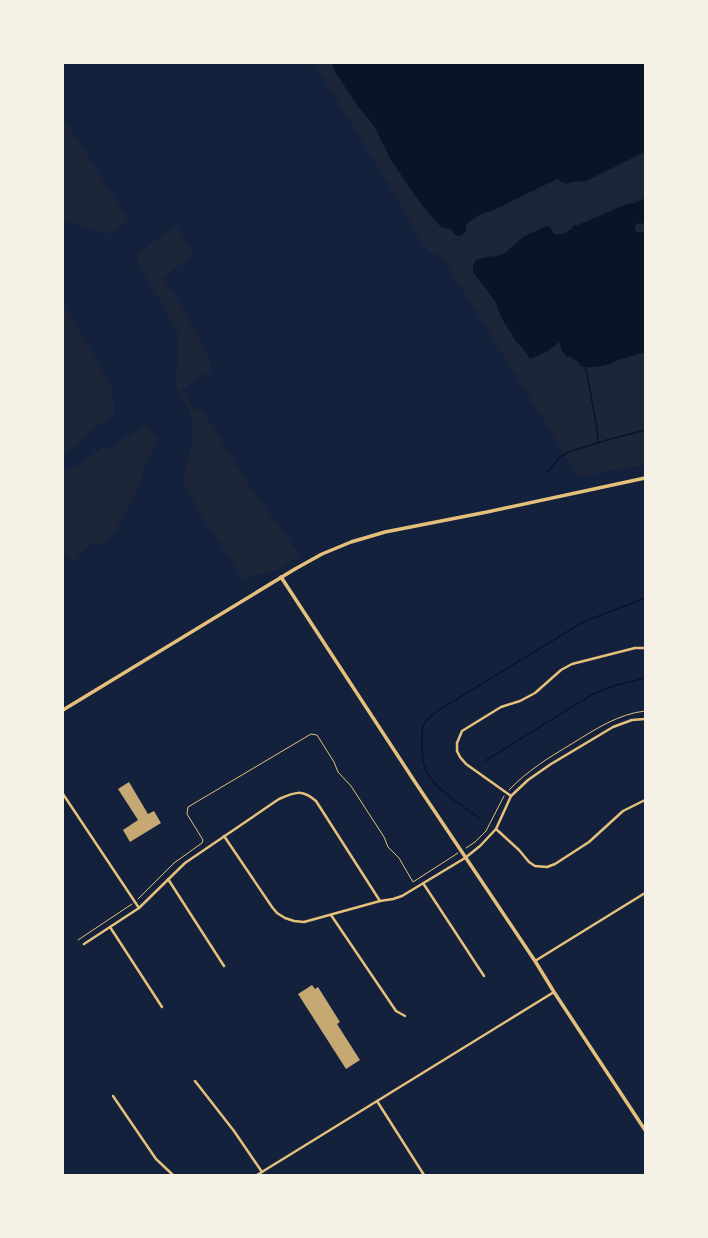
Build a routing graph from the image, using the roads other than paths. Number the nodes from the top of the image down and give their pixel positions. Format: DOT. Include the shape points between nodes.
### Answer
graph roads {
  1 [pos="645,478"];
  2 [pos="281,577"];
  3 [pos="645,648"];
  4 [pos="63,710"];
  5 [pos="645,719"];
  6 [pos="63,794"];
  7 [pos="511,796"];
  8 [pos="645,800"];
  9 [pos="496,829"];
  10 [pos="224,836"];
  11 [pos="465,858"];
  12 [pos="168,879"];
  13 [pos="423,884"];
  14 [pos="645,893"];
  15 [pos="380,901"];
  16 [pos="139,908"];
  17 [pos="331,915"];
  18 [pos="110,927"];
  19 [pos="84,944"];
  20 [pos="535,961"];
  21 [pos="224,966"];
  22 [pos="484,976"];
  23 [pos="554,992"];
  24 [pos="162,1007"];
  25 [pos="404,1016"];
  26 [pos="195,1081"];
  27 [pos="113,1096"];
  28 [pos="377,1101"];
  29 [pos="645,1130"];
  30 [pos="262,1172"];
  31 [pos="173,1175"];
  32 [pos="257,1175"];
  33 [pos="424,1175"];
  1 -- 2 [label="street" via="385,532 322,554"];
  2 -- 4 [label="street"];
  2 -- 11 [label="street"];
  3 -- 7 [label="street" via="634,648 572,664 561,670 535,694 501,707 462,731 457,743 460,757"];
  5 -- 7 [label="street" via="632,720 600,735 551,764"];
  6 -- 16 [label="street"];
  7 -- 9 [label="street"];
  8 -- 9 [label="street" via="623,811 589,842 547,867 535,866 529,862"];
  9 -- 11 [label="street"];
  10 -- 12 [label="street" via="185,863"];
  10 -- 15 [label="street" via="290,794 300,792 309,795 316,801"];
  10 -- 17 [label="street" via="278,913 294,921 304,922"];
  11 -- 13 [label="street"];
  11 -- 20 [label="street"];
  12 -- 16 [label="street"];
  12 -- 21 [label="street"];
  13 -- 15 [label="street" via="402,896"];
  13 -- 22 [label="street"];
  14 -- 20 [label="street"];
  15 -- 17 [label="street"];
  16 -- 18 [label="street"];
  17 -- 25 [label="street" via="396,1011"];
  18 -- 19 [label="street"];
  18 -- 24 [label="street"];
  20 -- 23 [label="street"];
  23 -- 28 [label="street"];
  23 -- 29 [label="street"];
  26 -- 30 [label="street"];
  27 -- 31 [label="street" via="156,1159"];
  28 -- 30 [label="street"];
  28 -- 33 [label="street"];
  30 -- 32 [label="street"];
}
